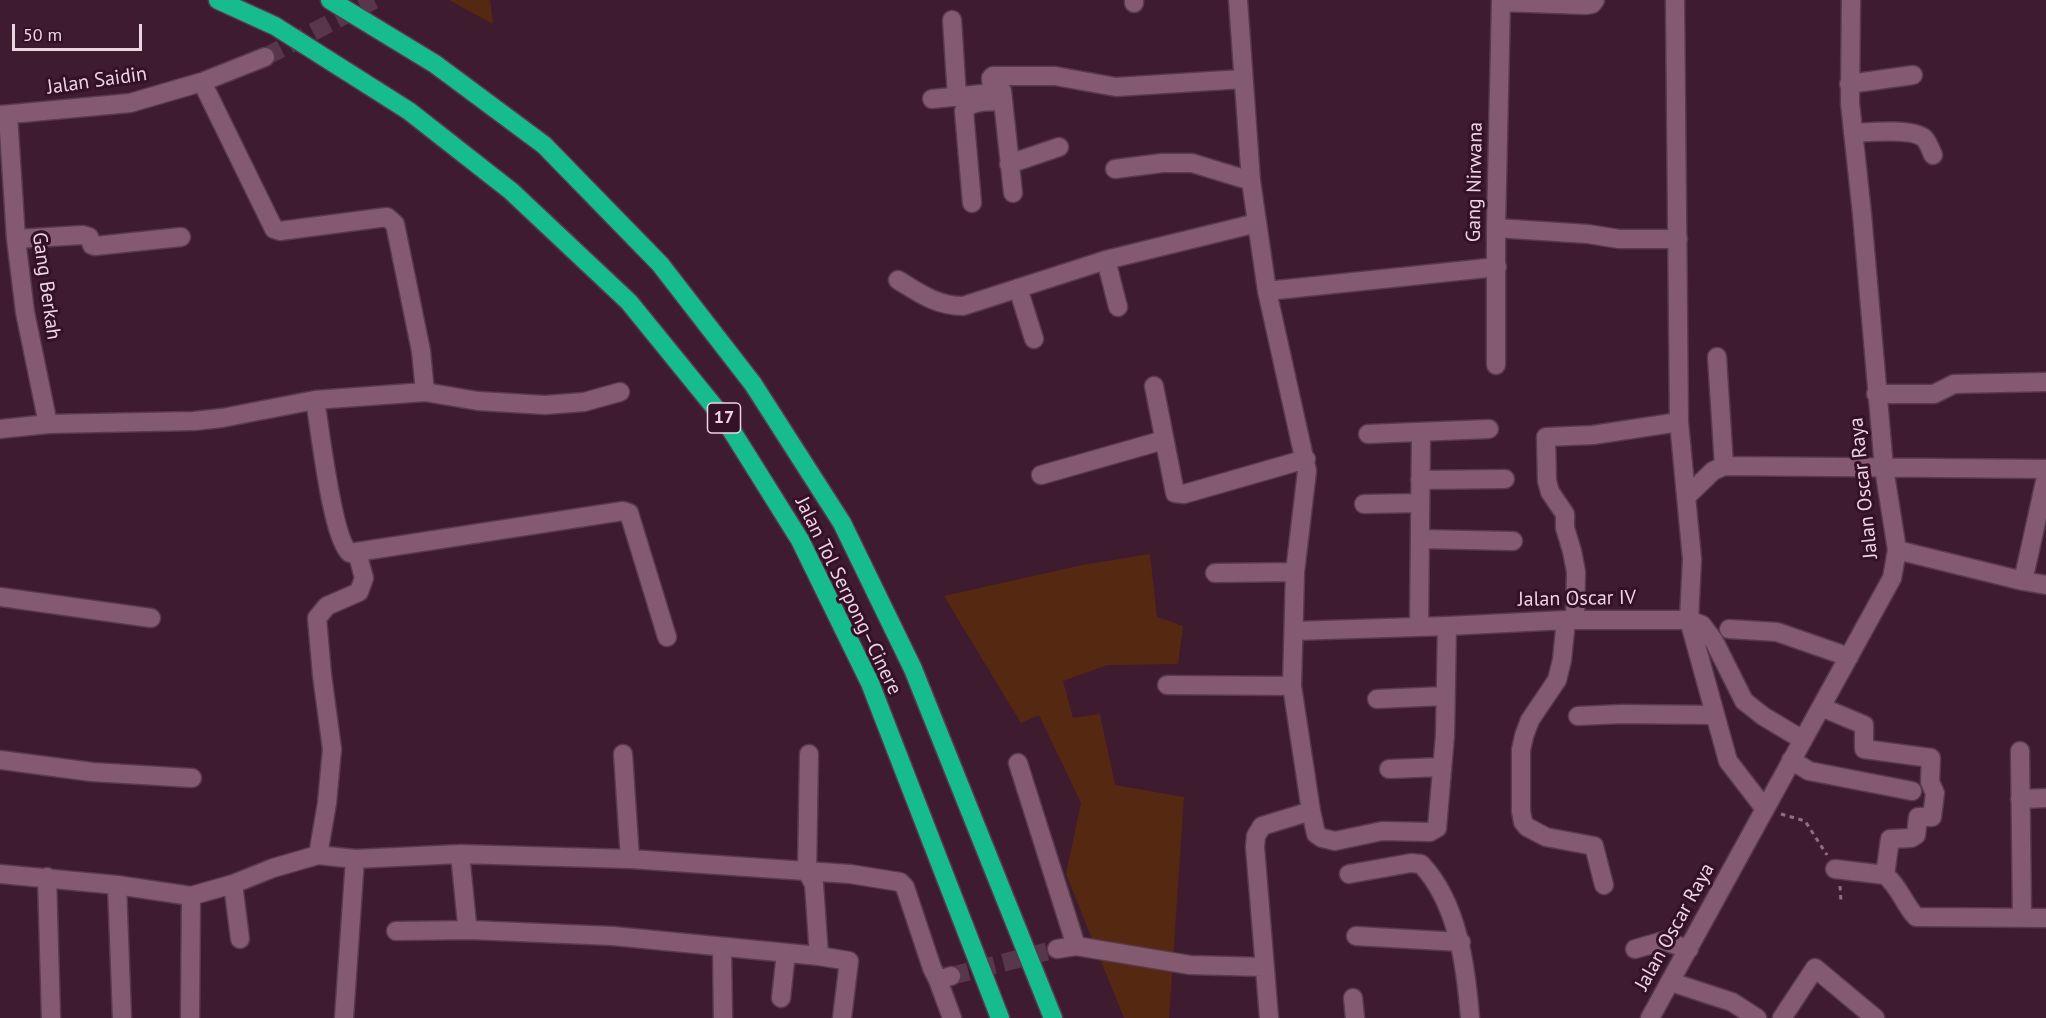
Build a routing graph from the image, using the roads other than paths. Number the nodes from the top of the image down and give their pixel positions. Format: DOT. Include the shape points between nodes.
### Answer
graph roads {
  1 [pos="218,0"];
  2 [pos="330,0"];
  3 [pos="1238,0"];
  4 [pos="1595,0"];
  5 [pos="1675,0"];
  6 [pos="1851,0"];
  7 [pos="1501,1"];
  8 [pos="952,20"];
  9 [pos="265,57"];
  10 [pos="1913,75"];
  11 [pos="1006,77"];
  12 [pos="1243,79"];
  13 [pos="202,82"];
  14 [pos="1849,84"];
  15 [pos="957,97"];
  16 [pos="932,99"];
  17 [pos="1003,101"];
  18 [pos="4,115"];
  19 [pos="1853,133"];
  20 [pos="1059,147"];
  21 [pos="1933,155"];
  22 [pos="1009,164"];
  23 [pos="1115,169"];
  24 [pos="1251,181"];
  25 [pos="1013,193"];
  26 [pos="972,203"];
  27 [pos="1257,223"];
  28 [pos="1496,228"];
  29 [pos="181,237"];
  30 [pos="16,239"];
  31 [pos="1678,239"];
  32 [pos="1106,260"];
  33 [pos="1497,267"];
  34 [pos="898,279"];
  35 [pos="1018,288"];
  36 [pos="1267,291"];
  37 [pos="1118,307"];
  38 [pos="1034,339"];
  39 [pos="1717,357"];
  40 [pos="1496,365"];
  41 [pos="2046,382"];
  42 [pos="1155,386"];
  43 [pos="425,392"];
  44 [pos="620,392"];
  45 [pos="1876,394"];
  46 [pos="315,400"];
  47 [pos="1679,422"];
  48 [pos="48,424"];
  49 [pos="0,429"];
  50 [pos="1489,429"];
  51 [pos="1420,433"];
  52 [pos="1368,434"];
  53 [pos="1164,440"];
  54 [pos="1306,459"];
  55 [pos="1724,466"];
  56 [pos="1884,468"];
  57 [pos="2046,469"];
  58 [pos="1041,475"];
  59 [pos="2046,477"];
  60 [pos="1505,479"];
  61 [pos="1420,480"];
  62 [pos="1686,496"];
  63 [pos="1364,504"];
  64 [pos="1420,504"];
  65 [pos="1420,539"];
  66 [pos="1513,540"];
  67 [pos="1897,550"];
  68 [pos="357,552"];
  69 [pos="1295,572"];
  70 [pos="1215,573"];
  71 [pos="2023,581"];
  72 [pos="2046,585"];
  73 [pos="0,597"];
  74 [pos="151,618"];
  75 [pos="1570,620"];
  76 [pos="1689,620"];
  77 [pos="1419,626"];
  78 [pos="1447,626"];
  79 [pos="1729,629"];
  80 [pos="1294,630"];
  81 [pos="667,637"];
  82 [pos="1849,657"];
  83 [pos="1167,685"];
  84 [pos="1292,686"];
  85 [pos="1445,696"];
  86 [pos="1377,699"];
  87 [pos="1821,707"];
  88 [pos="1714,715"];
  89 [pos="1578,716"];
  90 [pos="1803,740"];
  91 [pos="2020,751"];
  92 [pos="623,753"];
  93 [pos="809,753"];
  94 [pos="0,760"];
  95 [pos="1791,760"];
  96 [pos="1018,763"];
  97 [pos="1442,766"];
  98 [pos="1389,769"];
  99 [pos="192,778"];
  100 [pos="1912,790"];
  101 [pos="2046,798"];
  102 [pos="2020,799"];
  103 [pos="1765,809"];
  104 [pos="1311,811"];
  105 [pos="460,854"];
  106 [pos="318,855"];
  107 [pos="355,859"];
  108 [pos="630,859"];
  109 [pos="1835,869"];
  110 [pos="807,872"];
  111 [pos="0,874"];
  112 [pos="1349,874"];
  113 [pos="1885,875"];
  114 [pos="47,877"];
  115 [pos="233,884"];
  116 [pos="117,885"];
  117 [pos="1604,885"];
  118 [pos="191,896"];
  119 [pos="2022,917"];
  120 [pos="2046,918"];
  121 [pos="471,930"];
  122 [pos="396,931"];
  123 [pos="1356,936"];
  124 [pos="240,939"];
  125 [pos="1461,942"];
  126 [pos="722,946"];
  127 [pos="1076,946"];
  128 [pos="1057,949"];
  129 [pos="1635,949"];
  130 [pos="1689,949"];
  131 [pos="786,953"];
  132 [pos="819,956"];
  133 [pos="1264,967"];
  134 [pos="1671,982"];
  135 [pos="781,998"];
  136 [pos="1353,998"];
  137 [pos="1748,1015"];
  138 [pos="51,1018"];
  139 [pos="122,1018"];
  140 [pos="190,1018"];
  141 [pos="344,1018"];
  142 [pos="723,1018"];
  143 [pos="842,1018"];
  144 [pos="952,1018"];
  145 [pos="1000,1018"];
  146 [pos="1053,1018"];
  147 [pos="1269,1018"];
  148 [pos="1355,1018"];
  149 [pos="1470,1018"];
  150 [pos="1650,1018"];
  151 [pos="1782,1018"];
  152 [pos="1875,1018"];
  1 -- 145 [label="highway, Jalan Tol Serpong–Cinere / 17" via="275,26 409,111 511,191 629,302 725,420 800,540 870,683"];
  2 -- 146 [label="highway, Jalan Tol Serpong–Cinere / 17" via="435,64 544,145 660,264 753,384 842,523 913,669"];
  3 -- 12 [label="street"];
  4 -- 7 [label="street" via="1586,5"];
  5 -- 31 [label="street"];
  6 -- 14 [label="street, Jalan Oscar Raya"];
  7 -- 28 [label="street, Gang Nirwana"];
  8 -- 15 [label="street"];
  9 -- 13 [label="street, Jalan Saidin"];
  10 -- 14 [label="street"];
  11 -- 12 [label="street" via="1055,76 1116,87"];
  11 -- 15 [label="street" via="992,76 992,93"];
  11 -- 17 [label="street" via="1002,82"];
  12 -- 24 [label="street"];
  13 -- 18 [label="street, Jalan Saidin" via="130,103"];
  13 -- 43 [label="street" via="274,229 387,217 395,224 420,340"];
  14 -- 19 [label="street, Jalan Oscar Raya"];
  15 -- 16 [label="street"];
  17 -- 22 [label="street"];
  17 -- 26 [label="street" via="976,103 964,109"];
  18 -- 30 [label="street, Gang Berkah"];
  19 -- 21 [label="street" via="1893,131 1922,137"];
  19 -- 45 [label="street, Jalan Oscar Raya"];
  20 -- 22 [label="street"];
  22 -- 25 [label="street"];
  23 -- 24 [label="street" via="1192,163"];
  24 -- 27 [label="street"];
  27 -- 32 [label="street"];
  27 -- 36 [label="street"];
  28 -- 31 [label="street" via="1619,239"];
  28 -- 33 [label="street, Gang Nirwana"];
  29 -- 30 [label="street" via="95,246 84,235"];
  30 -- 48 [label="street, Gang Berkah" via="29,335"];
  31 -- 47 [label="street"];
  32 -- 35 [label="street"];
  32 -- 37 [label="street"];
  33 -- 36 [label="street"];
  33 -- 40 [label="street, Gang Nirwana"];
  34 -- 35 [label="street" via="927,298 953,306"];
  35 -- 38 [label="street"];
  36 -- 54 [label="street"];
  39 -- 55 [label="street"];
  41 -- 45 [label="street" via="1954,384 1934,394"];
  42 -- 53 [label="street"];
  43 -- 44 [label="street" via="478,401 545,405 584,402"];
  43 -- 46 [label="street"];
  45 -- 56 [label="street, Jalan Oscar Raya"];
  46 -- 48 [label="street" via="194,421"];
  46 -- 68 [label="street" via="337,528 345,549"];
  47 -- 62 [label="street"];
  47 -- 75 [label="street" via="1593,435 1546,437 1546,481 1565,514 1576,572"];
  48 -- 49 [label="street"];
  50 -- 51 [label="street"];
  51 -- 52 [label="street"];
  51 -- 61 [label="street"];
  53 -- 54 [label="street" via="1174,490 1181,495"];
  53 -- 58 [label="street"];
  54 -- 69 [label="street"];
  55 -- 56 [label="street"];
  55 -- 62 [label="street"];
  56 -- 57 [label="street"];
  56 -- 67 [label="street, Jalan Oscar Raya"];
  59 -- 71 [label="street"];
  60 -- 61 [label="street"];
  61 -- 64 [label="street"];
  62 -- 76 [label="street" via="1692,559"];
  63 -- 64 [label="street"];
  64 -- 65 [label="street"];
  65 -- 66 [label="street"];
  65 -- 77 [label="street"];
  67 -- 71 [label="street"];
  67 -- 82 [label="street, Jalan Oscar Raya" via="1892,578"];
  68 -- 81 [label="street" via="623,511 629,513"];
  68 -- 106 [label="street" via="364,578 358,592 327,606 317,618 332,749"];
  69 -- 70 [label="street"];
  69 -- 80 [label="street"];
  71 -- 72 [label="street"];
  73 -- 74 [label="street"];
  75 -- 76 [label="street, Jalan Oscar IV"];
  75 -- 78 [label="street, Jalan Oscar IV"];
  75 -- 117 [label="street" via="1557,680 1524,736 1521,811 1527,827 1546,837 1594,846"];
  76 -- 88 [label="street"];
  76 -- 90 [label="street" via="1702,625 1714,641 1744,701"];
  77 -- 78 [label="street, Jalan Oscar IV"];
  77 -- 80 [label="street, Jalan Oscar IV"];
  78 -- 85 [label="street"];
  79 -- 82 [label="street" via="1777,632"];
  80 -- 84 [label="street"];
  82 -- 87 [label="street, Jalan Oscar Raya"];
  83 -- 84 [label="street"];
  84 -- 104 [label="street"];
  85 -- 86 [label="street"];
  85 -- 97 [label="street"];
  87 -- 90 [label="street, Jalan Oscar Raya"];
  87 -- 113 [label="street" via="1864,725 1864,749 1931,758 1930,782 1935,793 1932,818 1918,817 1916,835 1911,838 1890,839"];
  88 -- 89 [label="street"];
  88 -- 103 [label="street" via="1728,761"];
  90 -- 95 [label="street, Jalan Oscar Raya"];
  91 -- 102 [label="street"];
  92 -- 108 [label="street"];
  93 -- 110 [label="street"];
  94 -- 99 [label="street" via="92,772"];
  95 -- 100 [label="street" via="1809,771"];
  95 -- 103 [label="street, Jalan Oscar Raya"];
  96 -- 127 [label="street"];
  97 -- 98 [label="street"];
  97 -- 104 [label="street" via="1437,828 1432,832 1382,831 1335,841 1316,834"];
  101 -- 102 [label="street"];
  102 -- 119 [label="street"];
  103 -- 130 [label="street, Jalan Oscar Raya"];
  104 -- 133 [label="street" via="1263,826 1256,836"];
  105 -- 107 [label="street"];
  105 -- 108 [label="street"];
  105 -- 121 [label="street" via="467,924"];
  106 -- 107 [label="street"];
  106 -- 115 [label="street"];
  107 -- 141 [label="street"];
  108 -- 110 [label="street"];
  109 -- 113 [label="street"];
  110 -- 132 [label="street" via="814,884"];
  110 -- 144 [label="street" via="900,882 932,968 945,978"];
  111 -- 114 [label="street"];
  112 -- 125 [label="street" via="1421,864 1447,905"];
  113 -- 119 [label="street" via="1916,917"];
  114 -- 116 [label="street"];
  114 -- 138 [label="street"];
  115 -- 118 [label="street"];
  115 -- 124 [label="street"];
  116 -- 118 [label="street"];
  116 -- 139 [label="street"];
  118 -- 140 [label="street"];
  119 -- 120 [label="street"];
  121 -- 122 [label="street"];
  121 -- 126 [label="street" via="613,936"];
  123 -- 125 [label="street"];
  125 -- 149 [label="street"];
  126 -- 131 [label="street"];
  126 -- 142 [label="street"];
  127 -- 128 [label="street"];
  127 -- 133 [label="street" via="1190,965"];
  129 -- 130 [label="street" via="1663,941"];
  130 -- 134 [label="street, Jalan Oscar Raya"];
  131 -- 132 [label="street"];
  131 -- 135 [label="street"];
  132 -- 143 [label="street" via="849,961"];
  133 -- 147 [label="street"];
  134 -- 137 [label="street" via="1726,999"];
  134 -- 150 [label="street, Jalan Oscar Raya"];
  136 -- 148 [label="street"];
  151 -- 152 [label="street" via="1815,968"];
}
